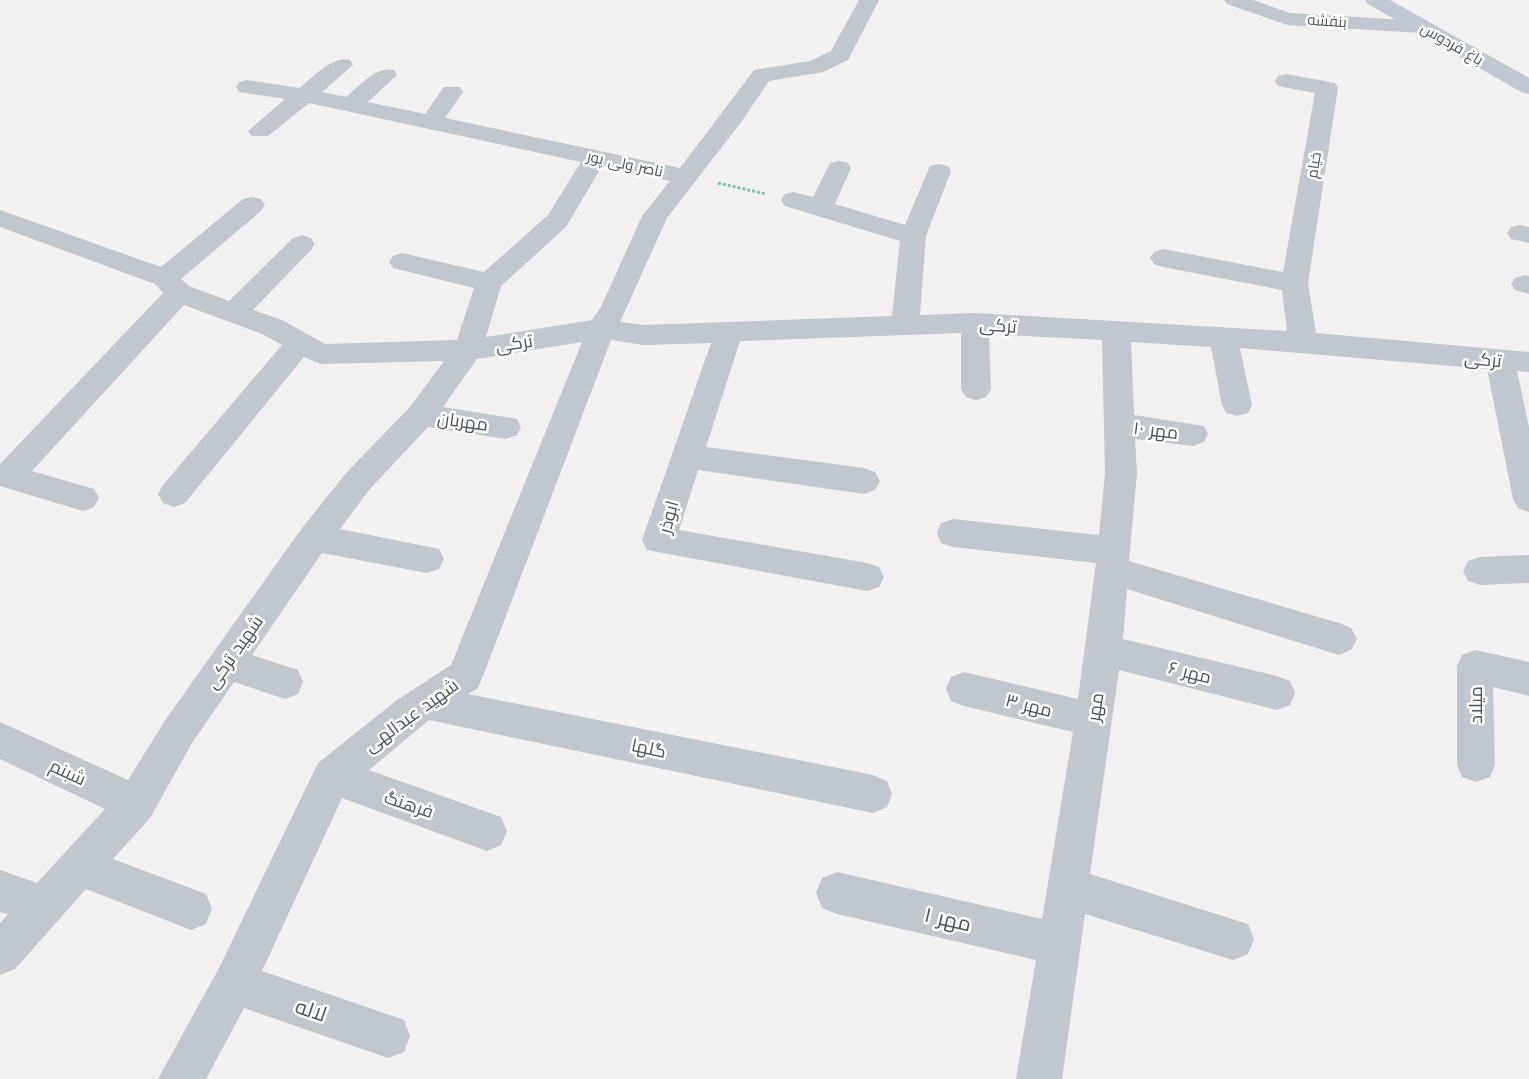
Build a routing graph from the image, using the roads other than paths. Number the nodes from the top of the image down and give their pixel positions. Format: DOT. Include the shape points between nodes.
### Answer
graph roads {
  1 [pos="869,0"];
  2 [pos="1234,0"];
  3 [pos="1375,0"];
  4 [pos="1422,27"];
  5 [pos="342,65"];
  6 [pos="386,75"];
  7 [pos="1286,81"];
  8 [pos="247,87"];
  9 [pos="1529,87"];
  10 [pos="453,92"];
  11 [pos="307,96"];
  12 [pos="351,105"];
  13 [pos="431,122"];
  14 [pos="260,130"];
  15 [pos="596,158"];
  16 [pos="839,168"];
  17 [pos="939,171"];
  18 [pos="686,177"];
  19 [pos="794,200"];
  20 [pos="252,205"];
  21 [pos="820,208"];
  22 [pos="0,218"];
  23 [pos="913,236"];
  24 [pos="302,244"];
  25 [pos="1163,258"];
  26 [pos="402,262"];
  27 [pos="489,282"];
  28 [pos="1295,283"];
  29 [pos="172,286"];
  30 [pos="232,314"];
  31 [pos="975,323"];
  32 [pos="905,324"];
  33 [pos="601,329"];
  34 [pos="729,332"];
  35 [pos="1116,333"];
  36 [pos="1224,338"];
  37 [pos="1303,342"];
  38 [pos="299,344"];
  39 [pos="468,350"];
  40 [pos="1515,361"];
  41 [pos="975,388"];
  42 [pos="1237,405"];
  43 [pos="420,415"];
  44 [pos="1119,425"];
  45 [pos="506,427"];
  46 [pos="1193,435"];
  47 [pos="687,456"];
  48 [pos="864,481"];
  49 [pos="174,494"];
  50 [pos="83,498"];
  51 [pos="1529,499"];
  52 [pos="953,533"];
  53 [pos="314,538"];
  54 [pos="427,559"];
  55 [pos="1113,561"];
  56 [pos="1529,569"];
  57 [pos="1480,571"];
  58 [pos="867,577"];
  59 [pos="1339,639"];
  60 [pos="1104,651"];
  61 [pos="226,663"];
  62 [pos="1529,680"];
  63 [pos="285,682"];
  64 [pos="964,689"];
  65 [pos="1277,693"];
  66 [pos="424,702"];
  67 [pos="1094,720"];
  68 [pos="0,740"];
  69 [pos="1476,764"];
  70 [pos="332,776"];
  71 [pos="873,794"];
  72 [pos="136,804"];
  73 [pos="487,831"];
  74 [pos="79,866"];
  75 [pos="1068,888"];
  76 [pos="0,891"];
  77 [pos="837,893"];
  78 [pos="44,906"];
  79 [pos="191,909"];
  80 [pos="1233,939"];
  81 [pos="1059,944"];
  82 [pos="0,954"];
  83 [pos="234,983"];
  84 [pos="388,1036"];
  85 [pos="181,1079"];
  86 [pos="1039,1079"];
  1 -- 18 [label="street, شهید عبدالهی" via="840,55 815,67 762,75"];
  2 -- 4 [label="street, بنفشه" via="1287,19"];
  3 -- 4 [label="street, باغ فردوس"];
  4 -- 9 [label="street, باغ فردوس"];
  5 -- 11 [label="street"];
  6 -- 12 [label="street"];
  7 -- 28 [label="street, خیام" via="1327,88"];
  8 -- 11 [label="street, ناصر ولی پور"];
  10 -- 13 [label="street"];
  11 -- 12 [label="street, ناصر ولی پور"];
  11 -- 14 [label="street"];
  12 -- 13 [label="street, ناصر ولی پور"];
  13 -- 15 [label="street, ناصر ولی پور"];
  15 -- 18 [label="street, ناصر ولی پور"];
  15 -- 27 [label="street" via="557,221"];
  16 -- 21 [label="street"];
  17 -- 23 [label="street"];
  18 -- 33 [label="street, شهید عبدالهی" via="655,216 614,310"];
  19 -- 21 [label="street"];
  20 -- 29 [label="street"];
  21 -- 23 [label="street"];
  22 -- 29 [label="street, ترکی"];
  23 -- 32 [label="street"];
  24 -- 30 [label="street"];
  25 -- 28 [label="street"];
  26 -- 27 [label="street"];
  27 -- 39 [label="street, شهید ترکی"];
  28 -- 37 [label="street, خیام"];
  29 -- 30 [label="street, ترکی"];
  29 -- 50 [label="street" via="8,476"];
  30 -- 38 [label="street, ترکی" via="272,327"];
  31 -- 32 [label="street, ترکی"];
  31 -- 35 [label="street, ترکی"];
  31 -- 41 [label="street"];
  32 -- 34 [label="street, ترکی"];
  33 -- 34 [label="street, ترکی" via="644,334"];
  33 -- 39 [label="street, ترکی"];
  33 -- 66 [label="street, شهید عبدالهی" via="465,676"];
  34 -- 47 [label="street, ابوذر"];
  35 -- 36 [label="street, ترکی"];
  35 -- 44 [label="street, مهر"];
  36 -- 37 [label="street, ترکی"];
  36 -- 42 [label="street"];
  37 -- 40 [label="street, ترکی"];
  38 -- 39 [label="street, ترکی" via="321,354"];
  38 -- 49 [label="street"];
  39 -- 43 [label="street, شهید ترکی"];
  40 -- 51 [label="street"];
  43 -- 45 [label="street, مهربان"];
  43 -- 53 [label="street, شهید ترکی" via="358,481"];
  44 -- 46 [label="street, مهر ۱۰"];
  44 -- 55 [label="street, مهر" via="1121,474"];
  47 -- 48 [label="street"];
  47 -- 58 [label="street, ابوذر" via="659,540"];
  52 -- 55 [label="street"];
  53 -- 54 [label="street"];
  53 -- 61 [label="street, شهید ترکی"];
  55 -- 59 [label="street"];
  55 -- 60 [label="street, مهر"];
  56 -- 57 [label="street"];
  60 -- 65 [label="street, مهر ۶"];
  60 -- 67 [label="street, مهر"];
  61 -- 63 [label="street"];
  61 -- 72 [label="street, شهید ترکی" via="179,731"];
  62 -- 69 [label="street, میلاد" via="1475,666"];
  64 -- 67 [label="street, مهر ۳"];
  66 -- 70 [label="street, شهید عبدالهی"];
  66 -- 71 [label="street, گلها"];
  67 -- 75 [label="street, مهر"];
  68 -- 72 [label="street, شبنم"];
  70 -- 73 [label="street, فرهنگ"];
  70 -- 83 [label="street, شهید عبدالهی"];
  72 -- 74 [label="street, شهید ترکی"];
  74 -- 78 [label="street, شهید ترکی"];
  74 -- 79 [label="street"];
  75 -- 80 [label="street"];
  75 -- 81 [label="street, مهر"];
  76 -- 78 [label="street"];
  77 -- 81 [label="street, مهر ۱"];
  78 -- 82 [label="street, شهید ترکی"];
  81 -- 86 [label="street, مهر"];
  83 -- 84 [label="street, لاله"];
  83 -- 85 [label="street, شهید عبدالهی"];
}
